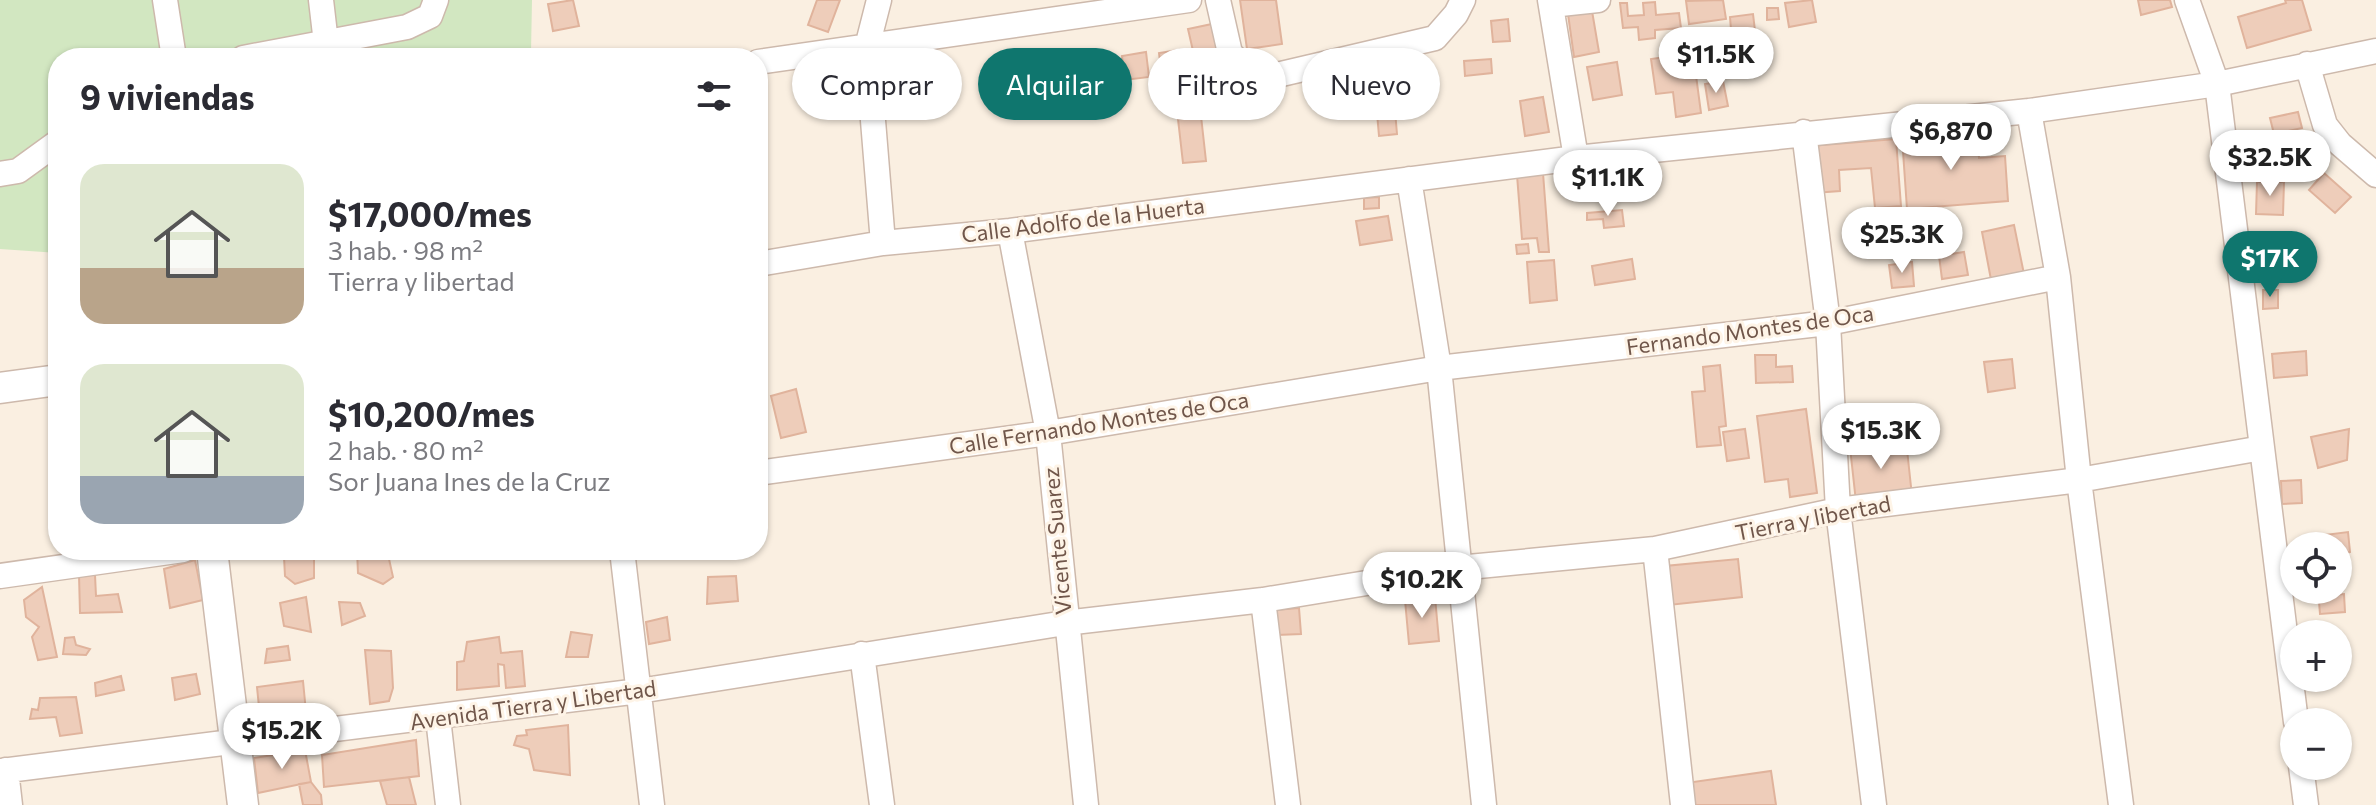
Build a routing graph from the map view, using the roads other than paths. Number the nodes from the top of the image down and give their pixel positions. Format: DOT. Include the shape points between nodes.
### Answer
graph roads {
  1 [pos="165,0"];
  2 [pos="321,0"];
  3 [pos="436,0"];
  4 [pos="879,0"];
  5 [pos="1189,0"];
  6 [pos="1218,0"];
  7 [pos="1463,0"];
  8 [pos="1598,0"];
  9 [pos="2187,0"];
  10 [pos="1551,2"];
  11 [pos="326,43"];
  12 [pos="867,47"];
  13 [pos="172,48"];
  14 [pos="298,48"];
  15 [pos="2376,51"];
  16 [pos="768,61"];
  17 [pos="2307,64"];
  18 [pos="2217,84"];
  19 [pos="2029,111"];
  20 [pos="1804,132"];
  21 [pos="48,149"];
  22 [pos="1576,158"];
  23 [pos="0,174"];
  24 [pos="2376,175"];
  25 [pos="1409,179"];
  26 [pos="1010,231"];
  27 [pos="883,243"];
  28 [pos="768,262"];
  29 [pos="2058,277"];
  30 [pos="1828,323"];
  31 [pos="1439,368"];
  32 [pos="48,381"];
  33 [pos="0,388"];
  34 [pos="1048,433"];
  35 [pos="2262,448"];
  36 [pos="768,472"];
  37 [pos="2079,480"];
  38 [pos="1838,510"];
  39 [pos="1655,549"];
  40 [pos="113,560"];
  41 [pos="213,560"];
  42 [pos="623,560"];
  43 [pos="1458,568"];
  44 [pos="0,576"];
  45 [pos="1263,600"];
  46 [pos="1065,623"];
  47 [pos="862,654"];
  48 [pos="639,691"];
  49 [pos="2294,708"];
  50 [pos="438,718"];
  51 [pos="235,742"];
  52 [pos="3,770"];
  53 [pos="2303,780"];
  54 [pos="10,805"];
  55 [pos="243,805"];
  56 [pos="448,805"];
  57 [pos="652,805"];
  58 [pos="882,805"];
  59 [pos="1086,805"];
  60 [pos="1288,805"];
  61 [pos="1484,805"];
  62 [pos="1683,805"];
  63 [pos="1874,805"];
  64 [pos="2121,805"];
  65 [pos="2306,805"];
  1 -- 13 [label="street"];
  2 -- 11 [label="street"];
  3 -- 11 [label="street" via="430,16 407,27"];
  4 -- 12 [label="street"];
  5 -- 12 [label="street"];
  6 -- 7 [label="street" via="1230,53 1246,69 1277,75 1435,38"];
  8 -- 10 [label="street"];
  9 -- 18 [label="street"];
  10 -- 22 [label="street"];
  11 -- 14 [label="street"];
  12 -- 16 [label="street"];
  12 -- 27 [label="street"];
  15 -- 17 [label="street, Calle Adolfo de la Huerta"];
  17 -- 18 [label="street, Calle Adolfo de la Huerta"];
  17 -- 24 [label="street" via="2325,125"];
  18 -- 19 [label="street, Calle Adolfo de la Huerta"];
  18 -- 35 [label="street"];
  19 -- 20 [label="street, Calle Adolfo de la Huerta"];
  19 -- 29 [label="street"];
  20 -- 22 [label="street, Calle Adolfo de la Huerta"];
  20 -- 30 [label="street"];
  21 -- 23 [label="street" via="18,171"];
  22 -- 25 [label="street, Calle Adolfo de la Huerta"];
  25 -- 26 [label="street, Calle Adolfo de la Huerta"];
  25 -- 31 [label="street"];
  26 -- 27 [label="street, Calle Adolfo de la Huerta"];
  26 -- 34 [label="street, Vicente Suarez"];
  27 -- 28 [label="street, Calle Adolfo de la Huerta"];
  29 -- 30 [label="street, Fernando Montes de Oca"];
  29 -- 37 [label="street"];
  30 -- 31 [label="street, Fernando Montes de Oca"];
  30 -- 38 [label="street"];
  31 -- 34 [label="street, Calle Fernando Montes de Oca"];
  31 -- 43 [label="street"];
  32 -- 33 [label="street"];
  34 -- 36 [label="street, Calle Fernando Montes de Oca"];
  34 -- 46 [label="street, Vicente Suarez"];
  35 -- 37 [label="street, Tierra y libertad"];
  35 -- 49 [label="street"];
  37 -- 38 [label="street, Tierra y libertad"];
  37 -- 64 [label="street"];
  38 -- 39 [label="street, Tierra y libertad"];
  38 -- 63 [label="street"];
  39 -- 43 [label="street, Tierra y libertad"];
  39 -- 62 [label="street"];
  40 -- 44 [label="street"];
  41 -- 51 [label="street"];
  42 -- 48 [label="street"];
  43 -- 45 [label="street"];
  43 -- 61 [label="street"];
  45 -- 46 [label="street"];
  45 -- 60 [label="street"];
  46 -- 47 [label="street, Avenida Tierra y Libertad"];
  46 -- 59 [label="street, Vicente Suarez"];
  47 -- 48 [label="street, Avenida Tierra y Libertad"];
  47 -- 58 [label="street"];
  48 -- 50 [label="street, Avenida Tierra y Libertad"];
  48 -- 57 [label="street"];
  50 -- 51 [label="street, Avenida Tierra y Libertad"];
  50 -- 56 [label="street"];
  51 -- 52 [label="street, Avenida Tierra y Libertad"];
  51 -- 55 [label="street"];
  52 -- 54 [label="street"];
  53 -- 65 [label="street"];
}
